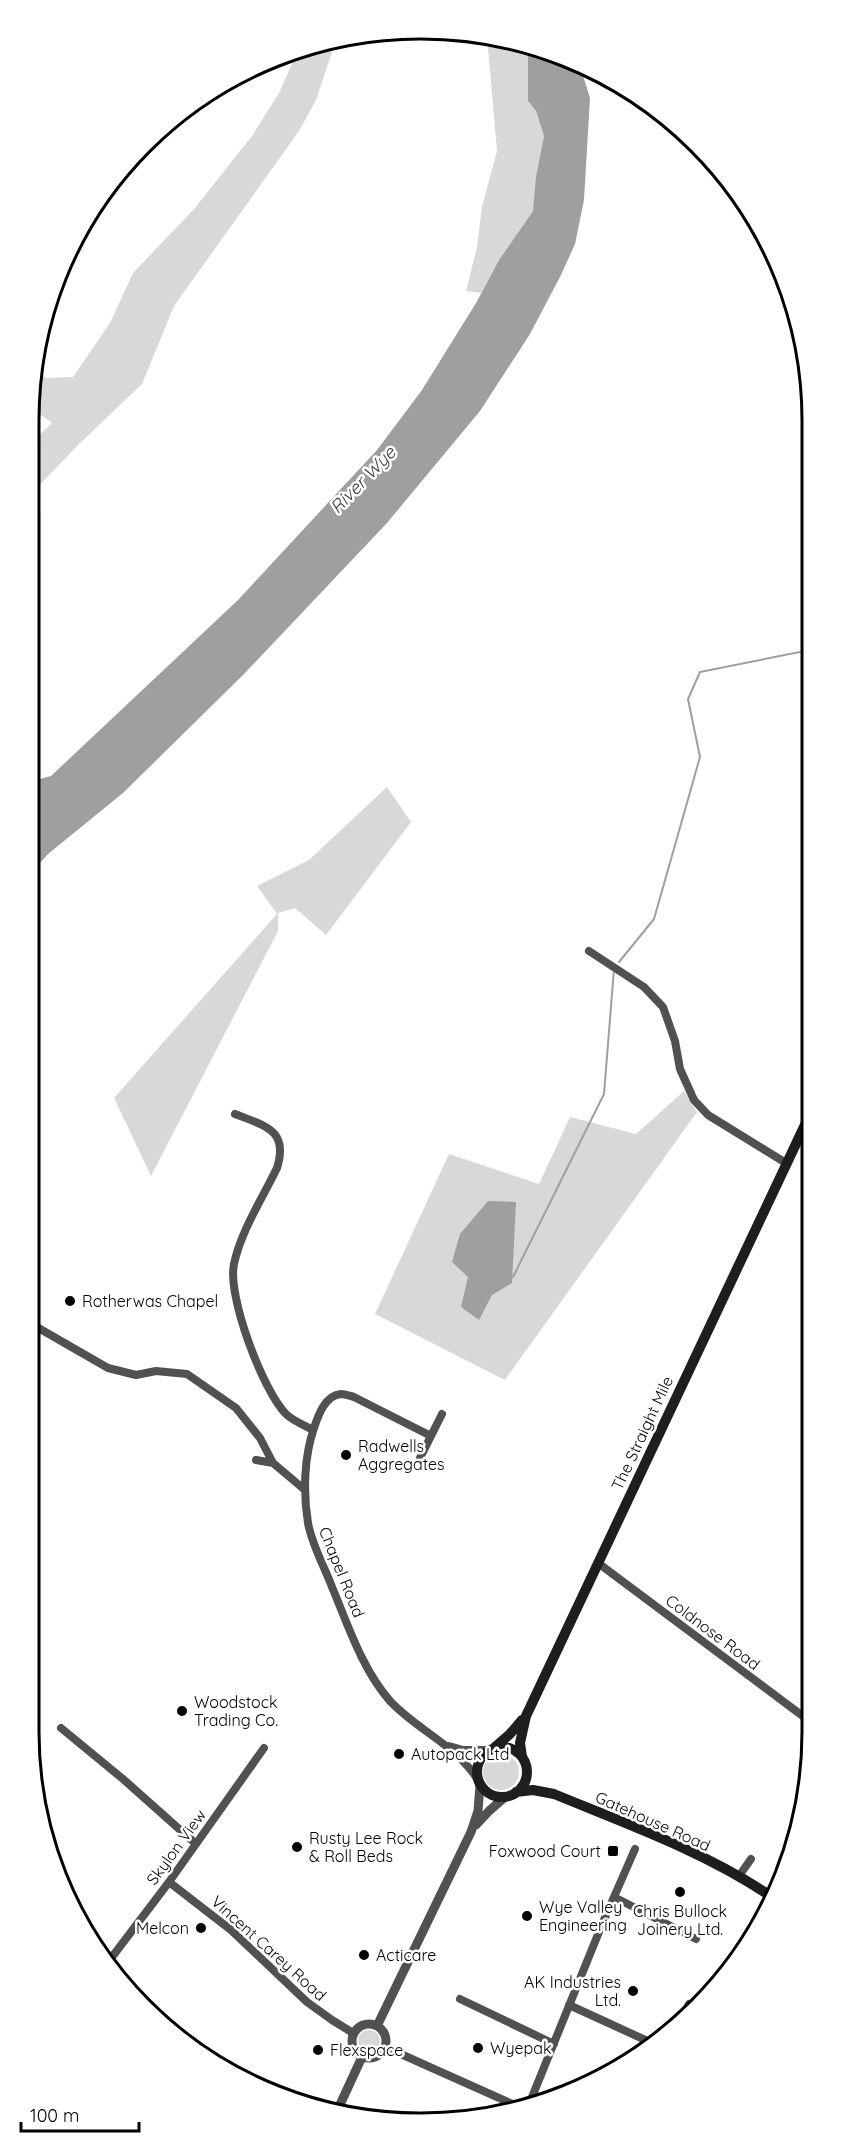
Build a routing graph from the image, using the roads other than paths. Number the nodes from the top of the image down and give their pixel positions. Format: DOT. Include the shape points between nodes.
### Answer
graph roads {
  1 [pos="589,951"];
  2 [pos="235,1114"];
  3 [pos="802,1130"];
  4 [pos="786,1163"];
  5 [pos="39,1328"];
  6 [pos="442,1414"];
  7 [pos="313,1430"];
  8 [pos="431,1436"];
  9 [pos="420,1458"];
  10 [pos="256,1460"];
  11 [pos="273,1463"];
  12 [pos="305,1490"];
  13 [pos="598,1563"];
  14 [pos="802,1715"];
  15 [pos="526,1716"];
  16 [pos="61,1728"];
  17 [pos="445,1744"];
  18 [pos="264,1748"];
  19 [pos="491,1749"];
  20 [pos="522,1757"];
  21 [pos="526,1770"];
  22 [pos="479,1783"];
  23 [pos="516,1792"];
  24 [pos="554,1794"];
  25 [pos="505,1797"];
  26 [pos="471,1832"];
  27 [pos="196,1844"];
  28 [pos="634,1849"];
  29 [pos="751,1859"];
  30 [pos="739,1876"];
  31 [pos="169,1882"];
  32 [pos="766,1893"];
  33 [pos="614,1897"];
  34 [pos="696,1939"];
  35 [pos="113,1956"];
  36 [pos="460,1999"];
  37 [pos="569,2005"];
  38 [pos="377,2026"];
  39 [pos="354,2033"];
  40 [pos="645,2040"];
  41 [pos="554,2043"];
  42 [pos="385,2047"];
  43 [pos="362,2057"];
  44 [pos="532,2096"];
  45 [pos="509,2103"];
  46 [pos="340,2105"];
  1 -- 4 [label="street" via="644,987 663,1007 680,1070 694,1100 708,1115"];
  2 -- 7 [label="street" via="273,1132 279,1139 281,1155 233,1266 235,1301 249,1343 280,1407 287,1416"];
  3 -- 4 [label="main road, The Straight Mile"];
  4 -- 13 [label="main road, The Straight Mile"];
  5 -- 11 [label="street" via="108,1368 136,1375 156,1371 187,1374 236,1408 260,1438"];
  6 -- 8 [label="street"];
  7 -- 8 [label="street, Chapel Road" via="326,1402 341,1394"];
  7 -- 12 [label="street, Chapel Road"];
  8 -- 9 [label="street"];
  10 -- 11 [label="street"];
  11 -- 12 [label="street"];
  12 -- 17 [label="street, Chapel Road" via="308,1524 316,1548 377,1685 405,1716"];
  13 -- 14 [label="street, Coldnose Road"];
  13 -- 15 [label="main road, The Straight Mile"];
  15 -- 19 [label="main road, The Straight Mile"];
  15 -- 20 [label="main road, The Straight Mile" via="520,1743"];
  16 -- 27 [label="street"];
  17 -- 19 [label="street, Chapel Road" via="464,1750"];
  17 -- 22 [label="street, Chapel Road"];
  18 -- 27 [label="street, Skylon View"];
  19 -- 20 [label="main road" via="506,1747"];
  19 -- 22 [label="main road" via="479,1761"];
  20 -- 21 [label="main road"];
  21 -- 23 [label="main road" via="524,1783"];
  21 -- 24 [label="main road, Gatehouse Road"];
  22 -- 25 [label="main road" via="493,1796"];
  22 -- 26 [label="street" via="478,1810"];
  23 -- 24 [label="main road, Gatehouse Road"];
  23 -- 25 [label="main road"];
  24 -- 30 [label="main road, Gatehouse Road"];
  25 -- 26 [label="street"];
  26 -- 38 [label="street"];
  27 -- 31 [label="street, Skylon View"];
  28 -- 33 [label="street"];
  29 -- 30 [label="street"];
  30 -- 32 [label="main road, Gatehouse Road"];
  31 -- 35 [label="street, Skylon View"];
  31 -- 39 [label="street, Vincent Carey Road" via="231,1930 307,2002"];
  33 -- 34 [label="street"];
  33 -- 37 [label="street"];
  36 -- 41 [label="street"];
  37 -- 40 [label="street"];
  37 -- 41 [label="street"];
  38 -- 39 [label="street" via="364,2024"];
  38 -- 42 [label="street" via="385,2034"];
  39 -- 43 [label="street" via="353,2049"];
  41 -- 44 [label="street"];
  42 -- 43 [label="street" via="378,2056"];
  42 -- 45 [label="street"];
  43 -- 46 [label="street"];
}
